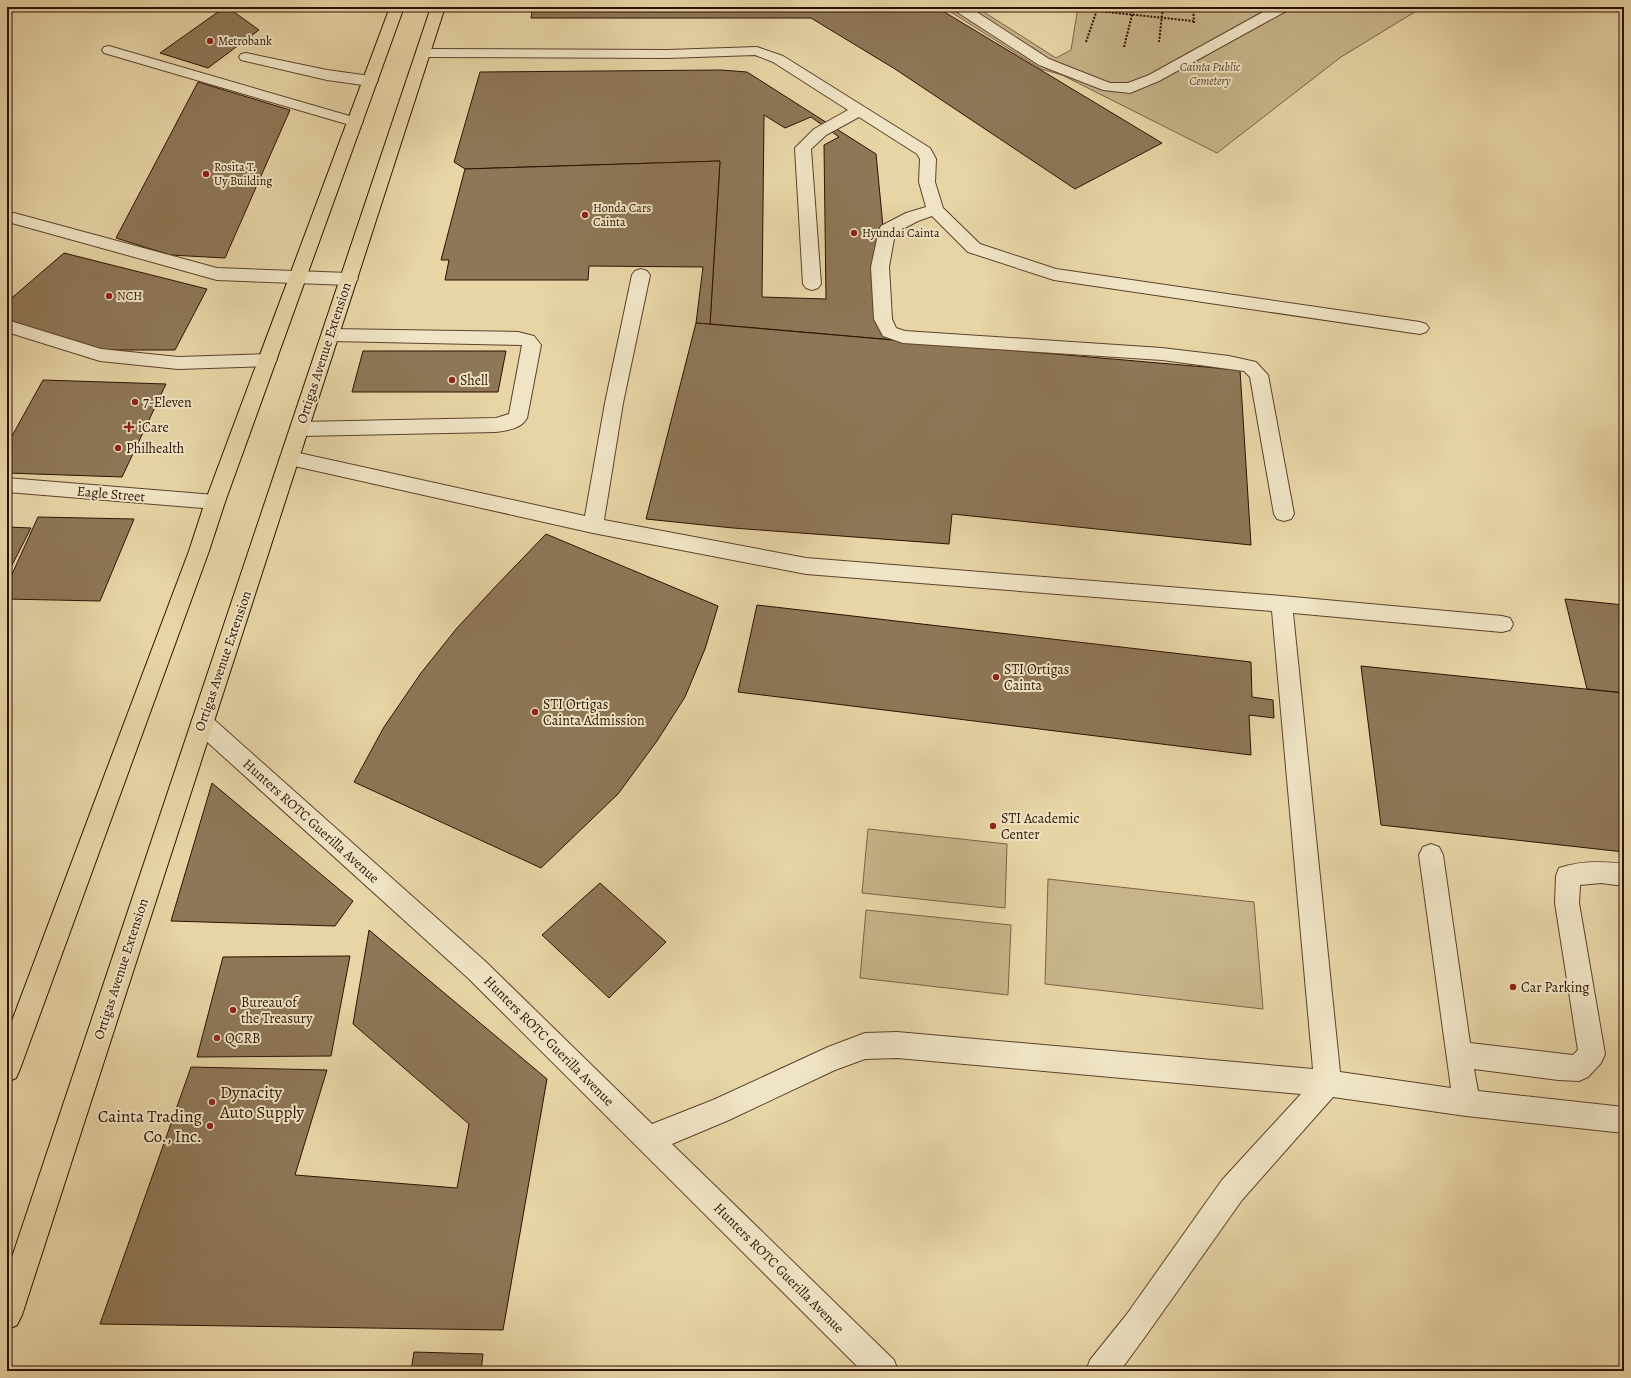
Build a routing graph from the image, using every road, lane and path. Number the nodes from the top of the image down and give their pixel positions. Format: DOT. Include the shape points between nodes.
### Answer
graph roads {
  1 [pos="397,7"];
  2 [pos="438,7"];
  3 [pos="959,7"];
  4 [pos="1098,7"];
  5 [pos="1134,7"];
  6 [pos="1197,7"];
  7 [pos="1283,7"];
  8 [pos="1098,11"];
  9 [pos="1193,12"];
  10 [pos="1133,15"];
  11 [pos="1194,21"];
  12 [pos="1086,42"];
  13 [pos="1124,47"];
  14 [pos="109,50"];
  15 [pos="423,53"];
  16 [pos="246,58"];
  17 [pos="370,81"];
  18 [pos="859,110"];
  19 [pos="355,122"];
  20 [pos="935,210"];
  21 [pos="14,218"];
  22 [pos="641,274"];
  23 [pos="298,276"];
  24 [pos="349,279"];
  25 [pos="812,284"];
  26 [pos="7,326"];
  27 [pos="1420,328"];
  28 [pos="331,335"];
  29 [pos="268,360"];
  30 [pos="300,428"];
  31 [pos="290,458"];
  32 [pos="7,485"];
  33 [pos="215,502"];
  34 [pos="1284,514"];
  35 [pos="592,525"];
  36 [pos="1282,604"];
  37 [pos="1502,624"];
  38 [pos="202,723"];
  39 [pos="1431,855"];
  40 [pos="1624,875"];
  41 [pos="1460,1054"];
  42 [pos="7,1069"];
  43 [pos="1328,1083"];
  44 [pos="1466,1103"];
  45 [pos="1624,1120"];
  46 [pos="649,1139"];
  47 [pos="7,1315"];
  48 [pos="883,1371"];
  49 [pos="1101,1371"];
  1 -- 17 [label="main road"];
  2 -- 15 [label="main road, Ortigas Avenue Extension"];
  3 -- 7 [label="street" via="1044,62 1108,87 1130,88 1154,78"];
  4 -- 8 [label="path"];
  5 -- 10 [label="path"];
  6 -- 9 [label="path"];
  8 -- 10 [label="path"];
  8 -- 12 [label="path"];
  10 -- 11 [label="path"];
  10 -- 13 [label="path"];
  14 -- 19 [label="street"];
  15 -- 18 [label="street" via="666,60 757,51 778,59"];
  15 -- 24 [label="main road, Ortigas Avenue Extension"];
  16 -- 17 [label="street"];
  17 -- 19 [label="main road"];
  18 -- 20 [label="street" via="924,151 928,159 927,182"];
  18 -- 25 [label="street" via="820,132 803,148"];
  19 -- 23 [label="main road"];
  20 -- 27 [label="street" via="974,248 1054,274"];
  20 -- 34 [label="street" via="912,217 888,230 880,267 883,319 889,332 903,337 1162,354 1250,366 1259,375"];
  21 -- 23 [label="street" via="217,274"];
  22 -- 35 [label="street"];
  23 -- 24 [label="street"];
  23 -- 29 [label="main road"];
  24 -- 28 [label="main road, Ortigas Avenue Extension"];
  26 -- 29 [label="street" via="100,355 178,363"];
  28 -- 30 [label="main road, Ortigas Avenue Extension"];
  28 -- 30 [label="street" via="528,340 532,345 518,418 509,423 496,425"];
  29 -- 33 [label="main road"];
  30 -- 31 [label="main road, Ortigas Avenue Extension"];
  31 -- 35 [label="street"];
  31 -- 38 [label="main road, Ortigas Avenue Extension"];
  32 -- 33 [label="street, Eagle Street"];
  33 -- 42 [label="main road"];
  35 -- 36 [label="street" via="806,566"];
  36 -- 37 [label="street"];
  36 -- 43 [label="street"];
  38 -- 46 [label="street, Hunters ROTC Guerilla Avenue" via="477,970"];
  38 -- 47 [label="main road, Ortigas Avenue Extension"];
  39 -- 41 [label="street"];
  40 -- 41 [label="street" via="1601,872 1568,876 1567,903 1592,1054 1579,1068"];
  41 -- 44 [label="street"];
  43 -- 44 [label="street"];
  43 -- 46 [label="street" via="897,1045 865,1046 828,1060 720,1111"];
  43 -- 49 [label="street" via="1232,1190"];
  44 -- 45 [label="street"];
  46 -- 48 [label="street, Hunters ROTC Guerilla Avenue"];
}
